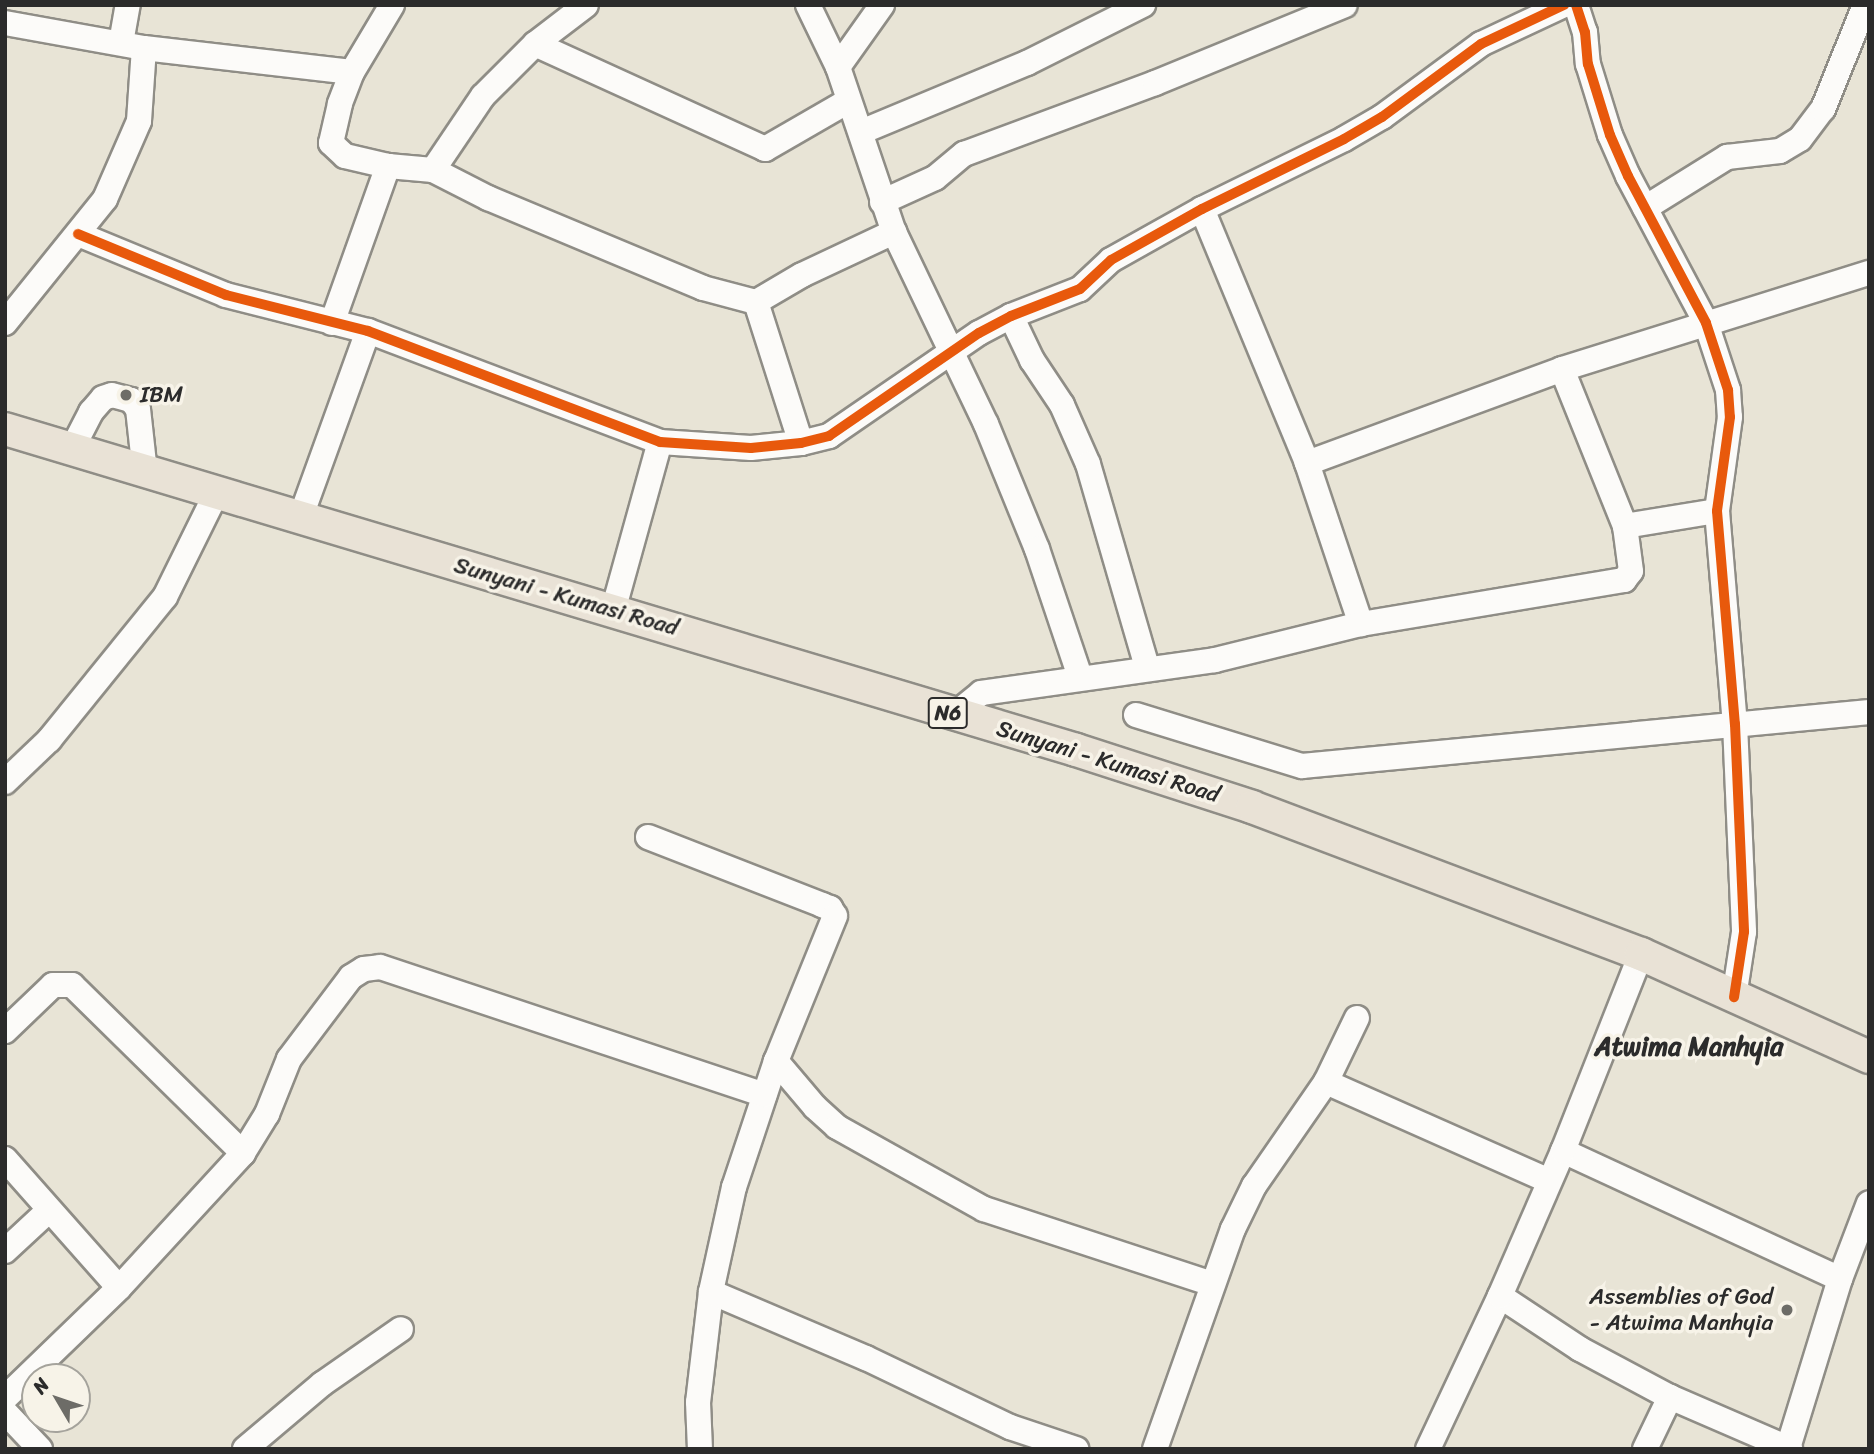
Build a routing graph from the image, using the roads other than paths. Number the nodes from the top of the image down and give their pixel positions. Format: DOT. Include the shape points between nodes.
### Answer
graph roads {
  1 [pos="128,5"];
  2 [pos="392,5"];
  3 [pos="586,5"];
  4 [pos="808,5"];
  5 [pos="882,5"];
  6 [pos="1143,5"];
  7 [pos="1345,5"];
  8 [pos="1564,5"];
  9 [pos="1576,5"];
  10 [pos="1865,5"];
  11 [pos="5,23"];
  12 [pos="535,44"];
  13 [pos="133,46"];
  14 [pos="838,67"];
  15 [pos="352,72"];
  16 [pos="848,101"];
  17 [pos="860,132"];
  18 [pos="388,166"];
  19 [pos="433,170"];
  20 [pos="882,202"];
  21 [pos="1645,208"];
  22 [pos="1202,209"];
  23 [pos="894,232"];
  24 [pos="78,234"];
  25 [pos="1869,274"];
  26 [pos="757,302"];
  27 [pos="1011,316"];
  28 [pos="5,323"];
  29 [pos="332,323"];
  30 [pos="1706,323"];
  31 [pos="368,331"];
  32 [pos="953,351"];
  33 [pos="1562,369"];
  34 [pos="5,429"];
  35 [pos="660,442"];
  36 [pos="801,443"];
  37 [pos="72,449"];
  38 [pos="1307,463"];
  39 [pos="145,472"];
  40 [pos="217,492"];
  41 [pos="1717,511"];
  42 [pos="300,519"];
  43 [pos="1625,526"];
  44 [pos="613,611"];
  45 [pos="1361,624"];
  46 [pos="1147,667"];
  47 [pos="1080,677"];
  48 [pos="1869,712"];
  49 [pos="954,715"];
  50 [pos="1136,715"];
  51 [pos="1735,724"];
  52 [pos="5,782"];
  53 [pos="648,836"];
  54 [pos="1641,954"];
  55 [pos="1734,997"];
  56 [pos="1357,1018"];
  57 [pos="5,1031"];
  58 [pos="1869,1057"];
  59 [pos="776,1061"];
  60 [pos="1326,1082"];
  61 [pos="764,1095"];
  62 [pos="1563,1151"];
  63 [pos="243,1153"];
  64 [pos="5,1159"];
  65 [pos="1549,1181"];
  66 [pos="1869,1203"];
  67 [pos="48,1211"];
  68 [pos="5,1251"];
  69 [pos="1840,1279"];
  70 [pos="1212,1284"];
  71 [pos="119,1288"];
  72 [pos="711,1292"];
  73 [pos="1500,1296"];
  74 [pos="401,1329"];
  75 [pos="1670,1397"];
  76 [pos="5,1398"];
  77 [pos="5,1412"];
  78 [pos="1788,1448"];
  79 [pos="40,1449"];
  80 [pos="245,1449"];
  81 [pos="700,1449"];
  82 [pos="1076,1449"];
  83 [pos="1155,1449"];
  84 [pos="1428,1449"];
  85 [pos="1646,1449"];
  1 -- 13 [label="street"];
  2 -- 15 [label="street"];
  3 -- 12 [label="street"];
  4 -- 14 [label="street"];
  5 -- 14 [label="street"];
  6 -- 17 [label="street" via="1027,63"];
  7 -- 20 [label="street" via="964,154 935,178"];
  8 -- 22 [label="street" via="1481,44 1382,117 1344,139"];
  9 -- 21 [label="street" via="1610,135"];
  10 -- 21 [label="street" via="1823,109 1800,139 1780,151 1727,157"];
  11 -- 13 [label="street"];
  12 -- 16 [label="street" via="765,149"];
  12 -- 19 [label="street" via="482,96"];
  13 -- 15 [label="street"];
  13 -- 24 [label="street" via="139,121 105,199"];
  14 -- 16 [label="street"];
  15 -- 18 [label="street" via="331,143 345,156"];
  16 -- 17 [label="street"];
  17 -- 20 [label="street"];
  18 -- 19 [label="street"];
  18 -- 29 [label="street"];
  19 -- 26 [label="street" via="488,198 703,288"];
  20 -- 23 [label="street"];
  21 -- 30 [label="street"];
  22 -- 27 [label="street" via="1111,260 1080,289"];
  22 -- 38 [label="street"];
  23 -- 26 [label="street" via="802,275"];
  23 -- 32 [label="street"];
  24 -- 28 [label="street"];
  24 -- 29 [label="street" via="226,295"];
  25 -- 30 [label="street"];
  26 -- 36 [label="street"];
  27 -- 32 [label="street"];
  27 -- 46 [label="street" via="1032,360 1062,405 1088,464"];
  29 -- 31 [label="street"];
  30 -- 33 [label="street"];
  30 -- 41 [label="street" via="1728,390 1730,417"];
  31 -- 35 [label="street"];
  31 -- 42 [label="street"];
  32 -- 36 [label="street" via="830,436"];
  32 -- 47 [label="street" via="1037,549"];
  33 -- 38 [label="street"];
  33 -- 43 [label="street"];
  34 -- 37 [label="main road, Sunyani - Kumasi Road / N6"];
  35 -- 36 [label="street" via="751,448"];
  35 -- 44 [label="street"];
  37 -- 39 [label="main road, Sunyani - Kumasi Road / N6"];
  37 -- 39 [label="street" via="103,398 131,400 138,409"];
  38 -- 45 [label="street"];
  39 -- 40 [label="main road, Sunyani - Kumasi Road / N6"];
  40 -- 42 [label="main road, Sunyani - Kumasi Road / N6"];
  40 -- 52 [label="street" via="165,597 49,740"];
  41 -- 43 [label="street"];
  41 -- 51 [label="street"];
  42 -- 44 [label="main road, Sunyani - Kumasi Road / N6"];
  43 -- 45 [label="street" via="1631,571 1624,580"];
  44 -- 49 [label="main road, Sunyani - Kumasi Road / N6"];
  45 -- 46 [label="street" via="1215,660"];
  46 -- 47 [label="street"];
  47 -- 49 [label="street" via="981,693"];
  48 -- 51 [label="street"];
  49 -- 54 [label="main road, Sunyani - Kumasi Road / N6" via="1252,807"];
  50 -- 51 [label="street" via="1302,766"];
  51 -- 55 [label="street" via="1744,932"];
  53 -- 59 [label="street" via="830,908 835,916"];
  54 -- 55 [label="main road, Sunyani - Kumasi Road / N6"];
  54 -- 62 [label="street"];
  55 -- 58 [label="main road, Sunyani - Kumasi Road / N6"];
  56 -- 60 [label="street"];
  57 -- 63 [label="street" via="53,985 72,985"];
  59 -- 61 [label="street"];
  59 -- 70 [label="street" via="837,1127 984,1209"];
  60 -- 65 [label="street"];
  60 -- 70 [label="street" via="1254,1186"];
  61 -- 63 [label="street" via="380,967 351,977 289,1059 267,1114"];
  61 -- 72 [label="street" via="734,1187"];
  62 -- 65 [label="street"];
  62 -- 69 [label="street"];
  63 -- 71 [label="street"];
  64 -- 67 [label="street"];
  65 -- 73 [label="street"];
  66 -- 69 [label="street"];
  67 -- 68 [label="street"];
  67 -- 71 [label="street"];
  69 -- 78 [label="street"];
  70 -- 83 [label="street"];
  71 -- 76 [label="street"];
  72 -- 81 [label="street" via="698,1402"];
  72 -- 82 [label="street" via="866,1358 1010,1427"];
  73 -- 75 [label="street" via="1580,1349"];
  73 -- 84 [label="street"];
  74 -- 80 [label="street" via="323,1384"];
  75 -- 78 [label="street"];
  75 -- 85 [label="street"];
  77 -- 79 [label="street"];
}
